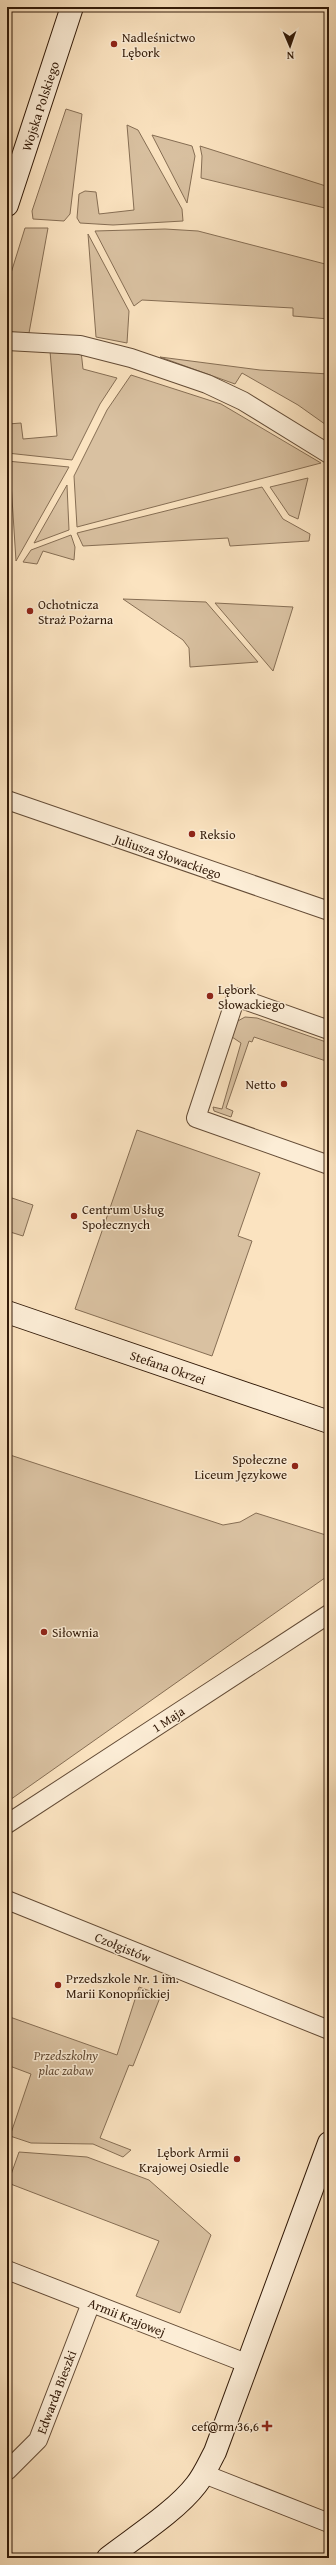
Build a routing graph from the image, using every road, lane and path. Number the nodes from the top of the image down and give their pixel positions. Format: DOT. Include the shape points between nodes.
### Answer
graph roads {
  1 [pos="72,7"];
  2 [pos="7,205"];
  3 [pos="7,341"];
  4 [pos="329,454"];
  5 [pos="7,800"];
  6 [pos="329,911"];
  7 [pos="329,1030"];
  8 [pos="329,1165"];
  9 [pos="7,1312"];
  10 [pos="329,1422"];
  11 [pos="329,1614"];
  12 [pos="7,1824"];
  13 [pos="7,1900"];
  14 [pos="329,2030"];
  15 [pos="329,2143"];
  16 [pos="323,2175"];
  17 [pos="7,2270"];
  18 [pos="91,2303"];
  19 [pos="246,2363"];
  20 [pos="7,2471"];
  21 [pos="204,2474"];
  22 [pos="329,2523"];
  23 [pos="108,2558"];
  1 -- 2 [label="street, Wojska Polskiego"];
  3 -- 4 [label="street" via="80,344 207,384 243,401"];
  5 -- 6 [label="street, Juliusza Słowackiego"];
  7 -- 8 [label="street" via="236,997 196,1118"];
  9 -- 10 [label="street, Stefana Okrzei"];
  11 -- 12 [label="street, 1 Maja"];
  13 -- 14 [label="street, Czołgistów"];
  15 -- 16 [label="street"];
  16 -- 19 [label="street"];
  17 -- 18 [label="street, Armii Krajowej"];
  18 -- 19 [label="street, Armii Krajowej"];
  18 -- 20 [label="street, Edwarda Bieszki" via="38,2440"];
  19 -- 21 [label="street" via="215,2452"];
  21 -- 22 [label="street"];
  21 -- 23 [label="street" via="196,2486 178,2503"];
}
